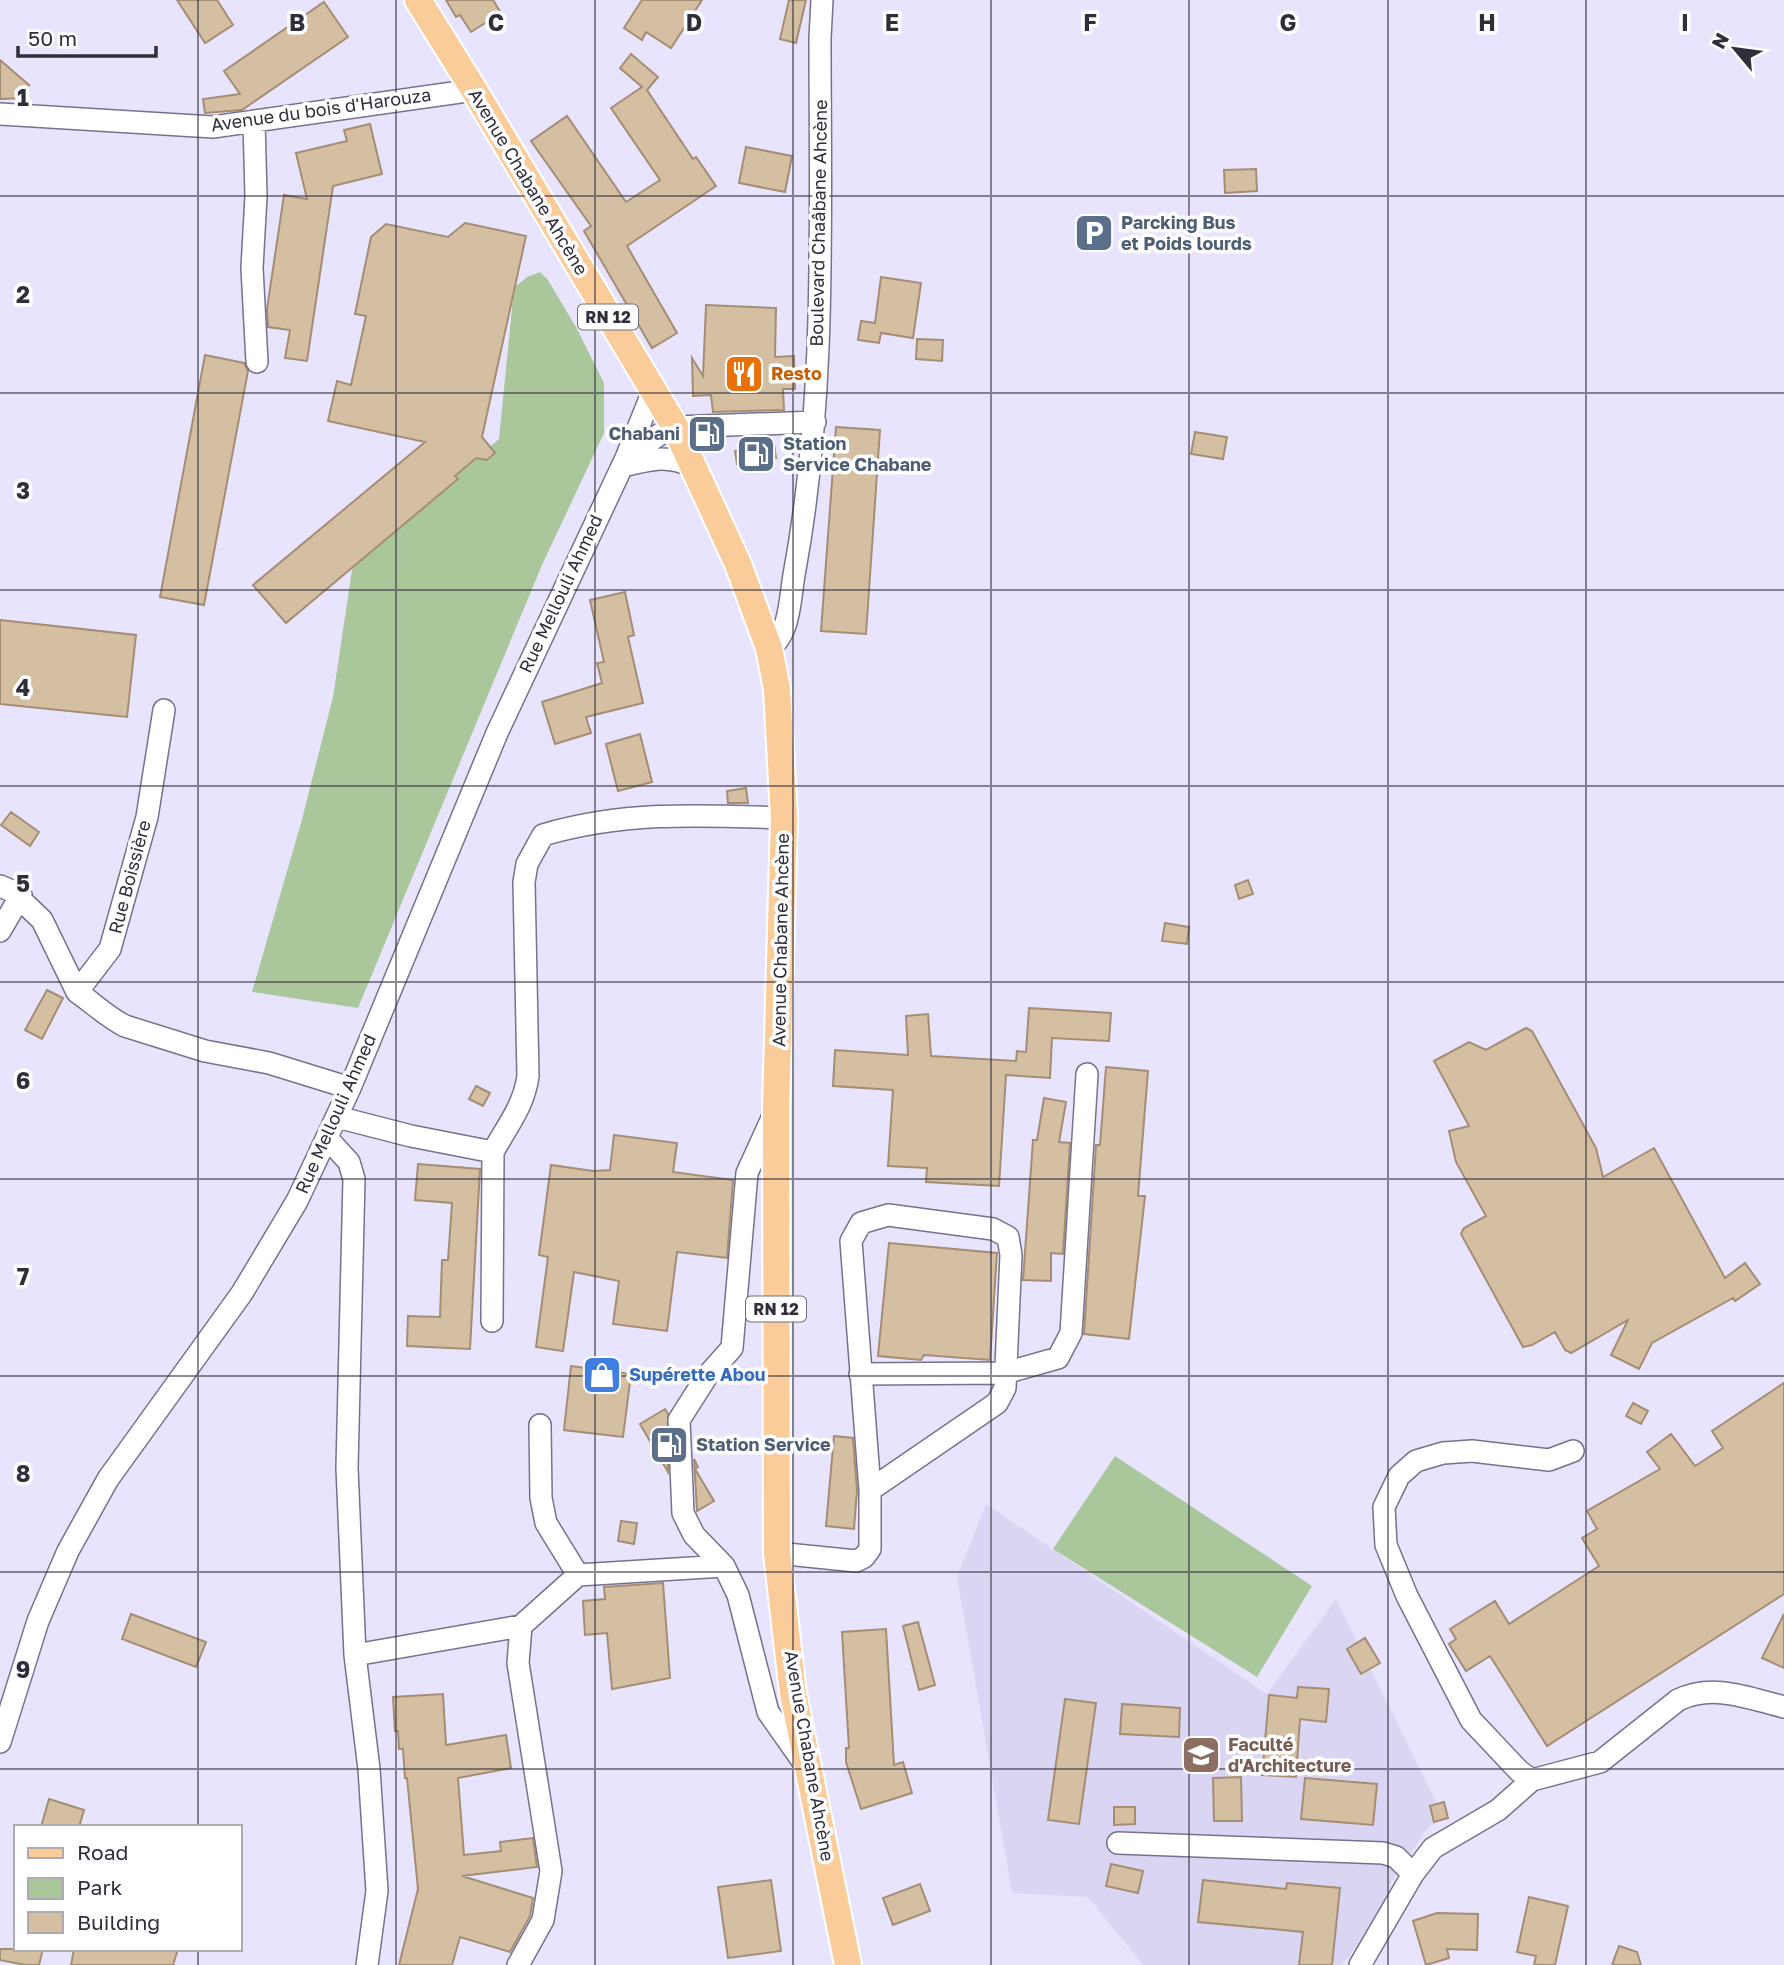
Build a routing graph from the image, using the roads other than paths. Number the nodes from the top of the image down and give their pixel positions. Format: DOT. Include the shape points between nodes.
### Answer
graph roads {
  1 [pos="418,0"];
  2 [pos="822,0"];
  3 [pos="474,90"];
  4 [pos="0,114"];
  5 [pos="254,121"];
  6 [pos="257,362"];
  7 [pos="646,380"];
  8 [pos="815,422"];
  9 [pos="675,427"];
  10 [pos="624,462"];
  11 [pos="693,466"];
  12 [pos="769,648"];
  13 [pos="164,710"];
  14 [pos="784,818"];
  15 [pos="0,886"];
  16 [pos="21,895"];
  17 [pos="0,931"];
  18 [pos="76,992"];
  19 [pos="1087,1074"];
  20 [pos="351,1088"];
  21 [pos="776,1109"];
  22 [pos="337,1117"];
  23 [pos="327,1138"];
  24 [pos="493,1152"];
  25 [pos="492,1321"];
  26 [pos="1006,1373"];
  27 [pos="860,1374"];
  28 [pos="540,1425"];
  29 [pos="1573,1451"];
  30 [pos="870,1490"];
  31 [pos="777,1553"];
  32 [pos="724,1566"];
  33 [pos="578,1575"];
  34 [pos="521,1626"];
  35 [pos="355,1655"];
  36 [pos="1784,1707"];
  37 [pos="0,1742"];
  38 [pos="809,1771"];
  39 [pos="1532,1780"];
  40 [pos="1118,1843"];
  41 [pos="1413,1874"];
  42 [pos="367,1965"];
  43 [pos="518,1965"];
  44 [pos="848,1965"];
  45 [pos="1360,1965"];
  1 -- 3 [label="main road, Avenue Chabane Ahcène / RN 12"];
  2 -- 8 [label="street, Boulevard Chaâbane Ahcène"];
  3 -- 5 [label="street, Avenue du bois d'Harouza"];
  3 -- 7 [label="main road, Avenue Chabane Ahcène / RN 12"];
  4 -- 5 [label="street, Avenue du bois d'Harouza" via="213,127"];
  5 -- 6 [label="street" via="252,268"];
  7 -- 9 [label="main road, Avenue Chabane Ahcène / RN 12"];
  7 -- 10 [label="street, Rue Mellouli Ahmed"];
  8 -- 9 [label="street"];
  8 -- 12 [label="street, Boulevard Chaâbane Ahcène" via="783,635"];
  9 -- 10 [label="street"];
  9 -- 11 [label="main road, Avenue Chabane Ahcène / RN 12"];
  10 -- 11 [label="street" via="670,458"];
  10 -- 20 [label="street, Rue Mellouli Ahmed" via="497,733"];
  11 -- 12 [label="main road, Avenue Chabane Ahcène / RN 12" via="738,564"];
  12 -- 14 [label="main road, Avenue Chabane Ahcène / RN 12" via="777,689"];
  13 -- 18 [label="street, Rue Boissière" via="147,817 110,949"];
  14 -- 21 [label="main road, Avenue Chabane Ahcène / RN 12"];
  14 -- 24 [label="street" via="640,816 543,835 527,864 524,882 526,1095"];
  15 -- 16 [label="street"];
  16 -- 17 [label="street"];
  16 -- 18 [label="street" via="42,920"];
  18 -- 20 [label="street" via="125,1026"];
  19 -- 26 [label="street" via="1071,1333 1058,1357"];
  20 -- 22 [label="street, Rue Mellouli Ahmed"];
  21 -- 31 [label="main road, Avenue Chabane Ahcène / RN 12"];
  21 -- 32 [label="street" via="747,1173 732,1348 707,1376 679,1420 684,1513 694,1535"];
  22 -- 23 [label="street, Rue Mellouli Ahmed"];
  22 -- 24 [label="street"];
  23 -- 35 [label="street" via="349,1162 354,1179 347,1468"];
  23 -- 37 [label="street, Rue Mellouli Ahmed" via="297,1201 242,1293 108,1479 68,1551 38,1621"];
  24 -- 25 [label="street"];
  26 -- 27 [label="street"];
  26 -- 27 [label="street" via="1008,1237 993,1229 888,1215 861,1223 851,1241"];
  26 -- 30 [label="street" via="998,1403"];
  27 -- 30 [label="street"];
  28 -- 33 [label="street" via="545,1523"];
  29 -- 39 [label="street" via="1549,1460 1472,1451 1416,1461 1399,1476 1384,1507 1386,1545 1471,1720"];
  30 -- 31 [label="street" via="870,1549 864,1557 856,1561"];
  31 -- 38 [label="main road, Avenue Chabane Ahcène / RN 12" via="793,1693"];
  32 -- 33 [label="street"];
  32 -- 38 [label="street" via="738,1595 768,1712"];
  33 -- 34 [label="street"];
  34 -- 35 [label="street"];
  34 -- 43 [label="street" via="518,1663 551,1871 543,1920"];
  35 -- 42 [label="street" via="377,1891"];
  36 -- 39 [label="street" via="1718,1690 1692,1693 1600,1762"];
  38 -- 44 [label="main road, Avenue Chabane Ahcène / RN 12"];
  39 -- 41 [label="street" via="1498,1810 1433,1848"];
  40 -- 41 [label="street" via="1383,1853 1396,1857"];
  41 -- 45 [label="street"];
}
